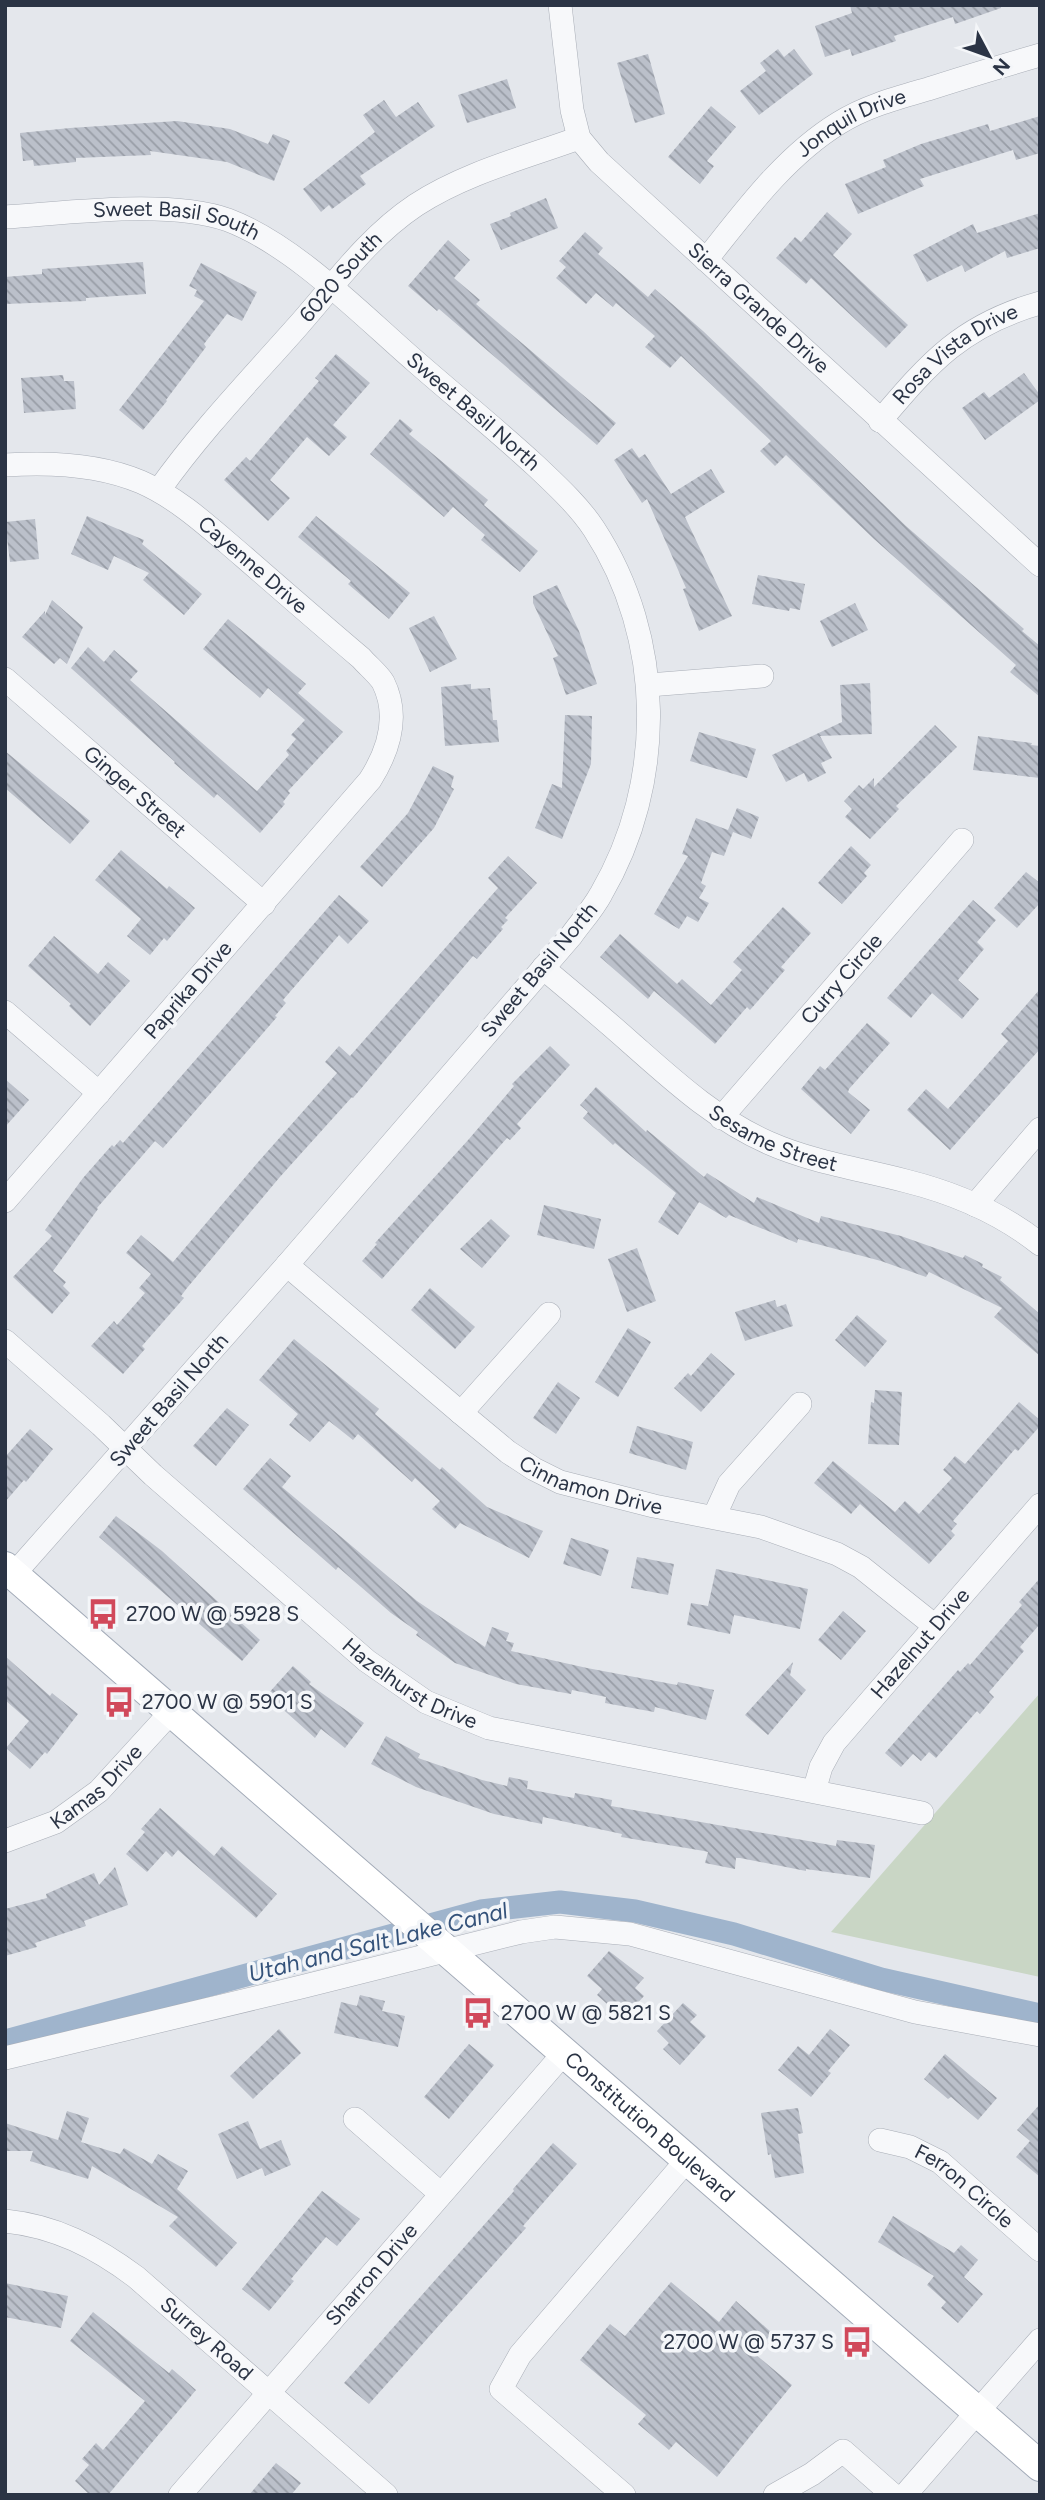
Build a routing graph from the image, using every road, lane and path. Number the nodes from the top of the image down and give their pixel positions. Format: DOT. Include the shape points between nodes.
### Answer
graph roads {
  1 [pos="560,5"];
  2 [pos="1040,55"];
  3 [pos="579,138"];
  4 [pos="5,218"];
  5 [pos="706,260"];
  6 [pos="330,287"];
  7 [pos="1040,303"];
  8 [pos="880,421"];
  9 [pos="5,466"];
  10 [pos="159,490"];
  11 [pos="1040,565"];
  12 [pos="762,676"];
  13 [pos="5,679"];
  14 [pos="649,685"];
  15 [pos="370,780"];
  16 [pos="962,841"];
  17 [pos="264,904"];
  18 [pos="543,968"];
  19 [pos="5,1012"];
  20 [pos="99,1093"];
  21 [pos="721,1118"];
  22 [pos="1040,1129"];
  23 [pos="5,1200"];
  24 [pos="975,1205"];
  25 [pos="1040,1244"];
  26 [pos="287,1265"];
  27 [pos="549,1314"];
  28 [pos="5,1341"];
  29 [pos="800,1404"];
  30 [pos="461,1413"];
  31 [pos="126,1450"];
  32 [pos="1040,1505"];
  33 [pos="714,1517"];
  34 [pos="10,1571"];
  35 [pos="935,1626"];
  36 [pos="172,1711"];
  37 [pos="814,1791"];
  38 [pos="922,1813"];
  39 [pos="5,1841"];
  40 [pos="448,1951"];
  41 [pos="1040,2035"];
  42 [pos="564,2053"];
  43 [pos="5,2058"];
  44 [pos="355,2119"];
  45 [pos="880,2140"];
  46 [pos="687,2160"];
  47 [pos="441,2194"];
  48 [pos="5,2221"];
  49 [pos="1040,2250"];
  50 [pos="1040,2340"];
  51 [pos="268,2393"];
  52 [pos="977,2412"];
  53 [pos="1040,2466"];
  54 [pos="180,2495"];
  55 [pos="386,2495"];
  56 [pos="624,2495"];
  57 [pos="775,2495"];
  58 [pos="893,2495"];
  59 [pos="905,2495"];
  1 -- 3 [label="street, Sierra Grande Drive"];
  2 -- 5 [label="street, Jonquil Drive" via="898,97 840,122 789,162"];
  3 -- 5 [label="street, Sierra Grande Drive" via="615,180"];
  3 -- 6 [label="street, 6020 South" via="442,190 373,241"];
  4 -- 6 [label="street, Sweet Basil South" via="186,211 226,220 255,233 282,248"];
  5 -- 8 [label="street, Sierra Grande Drive"];
  6 -- 10 [label="street, 6020 South"];
  6 -- 14 [label="street, Sweet Basil North" via="508,440 594,528 636,619"];
  7 -- 8 [label="street, Rosa Vista Drive" via="982,325 953,344"];
  8 -- 11 [label="street, Sierra Grande Drive"];
  9 -- 10 [label="street, Cayenne Drive" via="96,469"];
  10 -- 15 [label="street, Cayenne Drive" via="243,556 382,681 391,706 391,734"];
  12 -- 14 [label="street"];
  13 -- 17 [label="street, Ginger Street"];
  14 -- 18 [label="street, Sweet Basil North" via="648,758 626,843 601,895"];
  15 -- 17 [label="street, Paprika Drive"];
  16 -- 21 [label="street, Curry Circle"];
  17 -- 20 [label="street, Paprika Drive"];
  18 -- 21 [label="street, Sesame Street"];
  18 -- 26 [label="street, Sweet Basil North"];
  19 -- 20 [label="street"];
  20 -- 23 [label="street, Paprika Drive"];
  21 -- 24 [label="street, Sesame Street" via="800,1155 908,1181"];
  22 -- 24 [label="street"];
  24 -- 25 [label="street, Sesame Street"];
  26 -- 30 [label="street, Cinnamon Drive"];
  26 -- 31 [label="street, Sweet Basil North"];
  27 -- 30 [label="street"];
  28 -- 31 [label="street, Hazelhurst Drive"];
  29 -- 33 [label="street" via="729,1484"];
  30 -- 33 [label="street, Cinnamon Drive" via="508,1452 560,1482"];
  31 -- 34 [label="street, Sweet Basil North"];
  31 -- 37 [label="street, Hazelhurst Drive" via="367,1661 426,1702 489,1728"];
  32 -- 35 [label="street, Hazelnut Drive"];
  33 -- 35 [label="street, Cinnamon Drive" via="787,1535 837,1554 861,1567"];
  34 -- 36 [label="main road, Constitution Boulevard"];
  35 -- 37 [label="street, Hazelnut Drive" via="834,1743"];
  36 -- 39 [label="street, Kamas Drive" via="99,1791 56,1822"];
  36 -- 40 [label="main road, Constitution Boulevard"];
  37 -- 38 [label="street, Hazelhurst Drive"];
  40 -- 41 [label="street" via="520,1931 555,1927 630,1934 915,2012"];
  40 -- 42 [label="main road, Constitution Boulevard"];
  40 -- 43 [label="street"];
  42 -- 46 [label="main road, Constitution Boulevard"];
  42 -- 47 [label="street, Sharron Drive"];
  44 -- 47 [label="street"];
  45 -- 49 [label="street, Ferron Circle" via="911,2147 940,2162"];
  46 -- 52 [label="main road, Constitution Boulevard"];
  46 -- 56 [label="street" via="520,2355 501,2389"];
  47 -- 51 [label="street, Sharron Drive"];
  48 -- 51 [label="street, Surrey Road" via="55,2231 112,2259"];
  50 -- 52 [label="street"];
  51 -- 54 [label="street, Sharron Drive"];
  51 -- 55 [label="street, Surrey Road"];
  52 -- 53 [label="main road, Constitution Boulevard"];
  52 -- 59 [label="street"];
  57 -- 58 [label="street" via="843,2451"];
}
